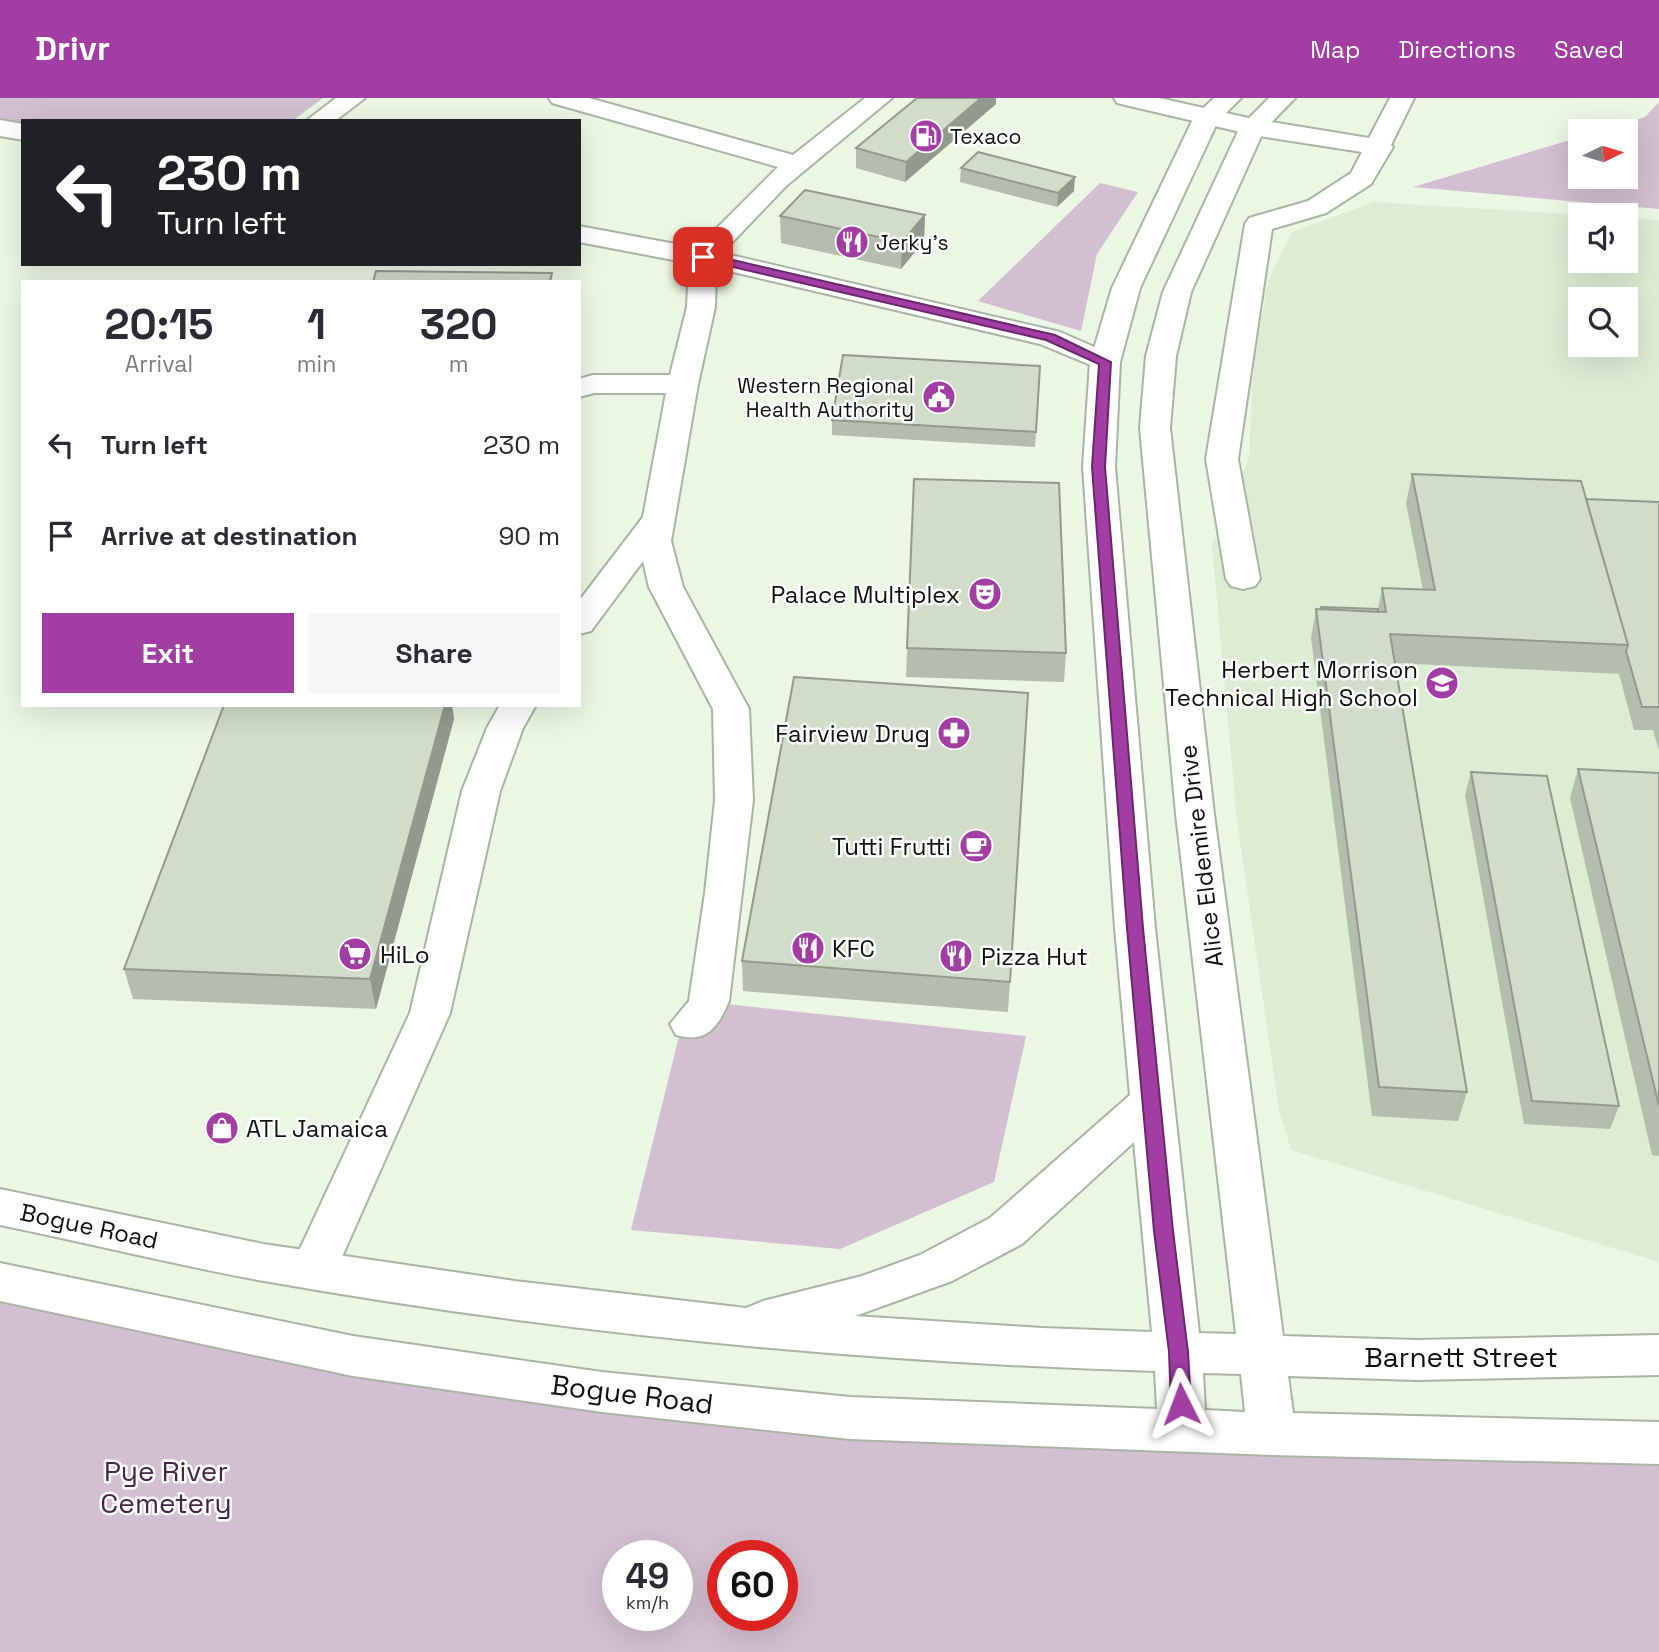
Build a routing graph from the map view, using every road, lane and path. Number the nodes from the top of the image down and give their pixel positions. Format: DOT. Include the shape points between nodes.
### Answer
graph roads {
  1 [pos="353,98"];
  2 [pos="561,98"];
  3 [pos="880,98"];
  4 [pos="1126,98"];
  5 [pos="1283,98"];
  6 [pos="1402,98"];
  7 [pos="1218,108"];
  8 [pos="321,119"];
  9 [pos="1253,127"];
  10 [pos="0,128"];
  11 [pos="21,132"];
  12 [pos="1380,147"];
  13 [pos="797,164"];
  14 [pos="581,234"];
  15 [pos="703,257"];
  16 [pos="1105,362"];
  17 [pos="683,384"];
  18 [pos="581,387"];
  19 [pos="657,521"];
  20 [pos="1243,579"];
  21 [pos="590,590"];
  22 [pos="581,618"];
  23 [pos="517,707"];
  24 [pos="691,1024"];
  25 [pos="1152,1100"];
  26 [pos="0,1207"];
  27 [pos="314,1268"];
  28 [pos="0,1282"];
  29 [pos="734,1327"];
  30 [pos="1178,1352"];
  31 [pos="1263,1353"];
  32 [pos="1659,1354"];
  33 [pos="1182,1430"];
  34 [pos="1272,1434"];
  35 [pos="1659,1443"];
  1 -- 8 [label="main road"];
  2 -- 13 [label="main road"];
  3 -- 13 [label="main road"];
  4 -- 7 [label="main road"];
  5 -- 9 [label="main road, Alice Eldemire Drive"];
  6 -- 12 [label="main road"];
  7 -- 9 [label="main road"];
  7 -- 16 [label="main road" via="1126,288"];
  9 -- 12 [label="main road"];
  9 -- 31 [label="main road, Alice Eldemire Drive" via="1177,292 1161,356 1155,428 1195,814"];
  10 -- 11 [label="main road"];
  12 -- 20 [label="main road" via="1362,178 1317,207 1259,224 1222,459"];
  13 -- 15 [label="main road"];
  14 -- 15 [label="main road"];
  15 -- 16 [label="main road" via="1050,338"];
  15 -- 17 [label="main road" via="701,307"];
  16 -- 25 [label="main road" via="1099,467"];
  17 -- 18 [label="main road"];
  17 -- 19 [label="main road"];
  19 -- 21 [label="main road"];
  19 -- 24 [label="main road" via="655,541 666,587 731,709 734,800 724,893 709,1001"];
  21 -- 22 [label="main road"];
  23 -- 27 [label="main road" via="481,791 430,1013"];
  25 -- 29 [label="main road" via="1006,1231 936,1268 865,1294"];
  25 -- 30 [label="main road"];
  26 -- 27 [label="main road, Bogue Road" via="263,1262"];
  27 -- 29 [label="main road, Bogue Road" via="515,1300"];
  28 -- 33 [label="main road, Bogue Road" via="353,1356 602,1392 850,1418"];
  29 -- 30 [label="main road, Bogue Road" via="1028,1348"];
  30 -- 31 [label="main road, Bogue Road"];
  30 -- 33 [label="main road"];
  31 -- 32 [label="main road, Barnett Street" via="1416,1360"];
  31 -- 34 [label="main road, Alice Eldemire Drive"];
  33 -- 34 [label="main road, Bogue Road"];
  34 -- 35 [label="main road"];
}
